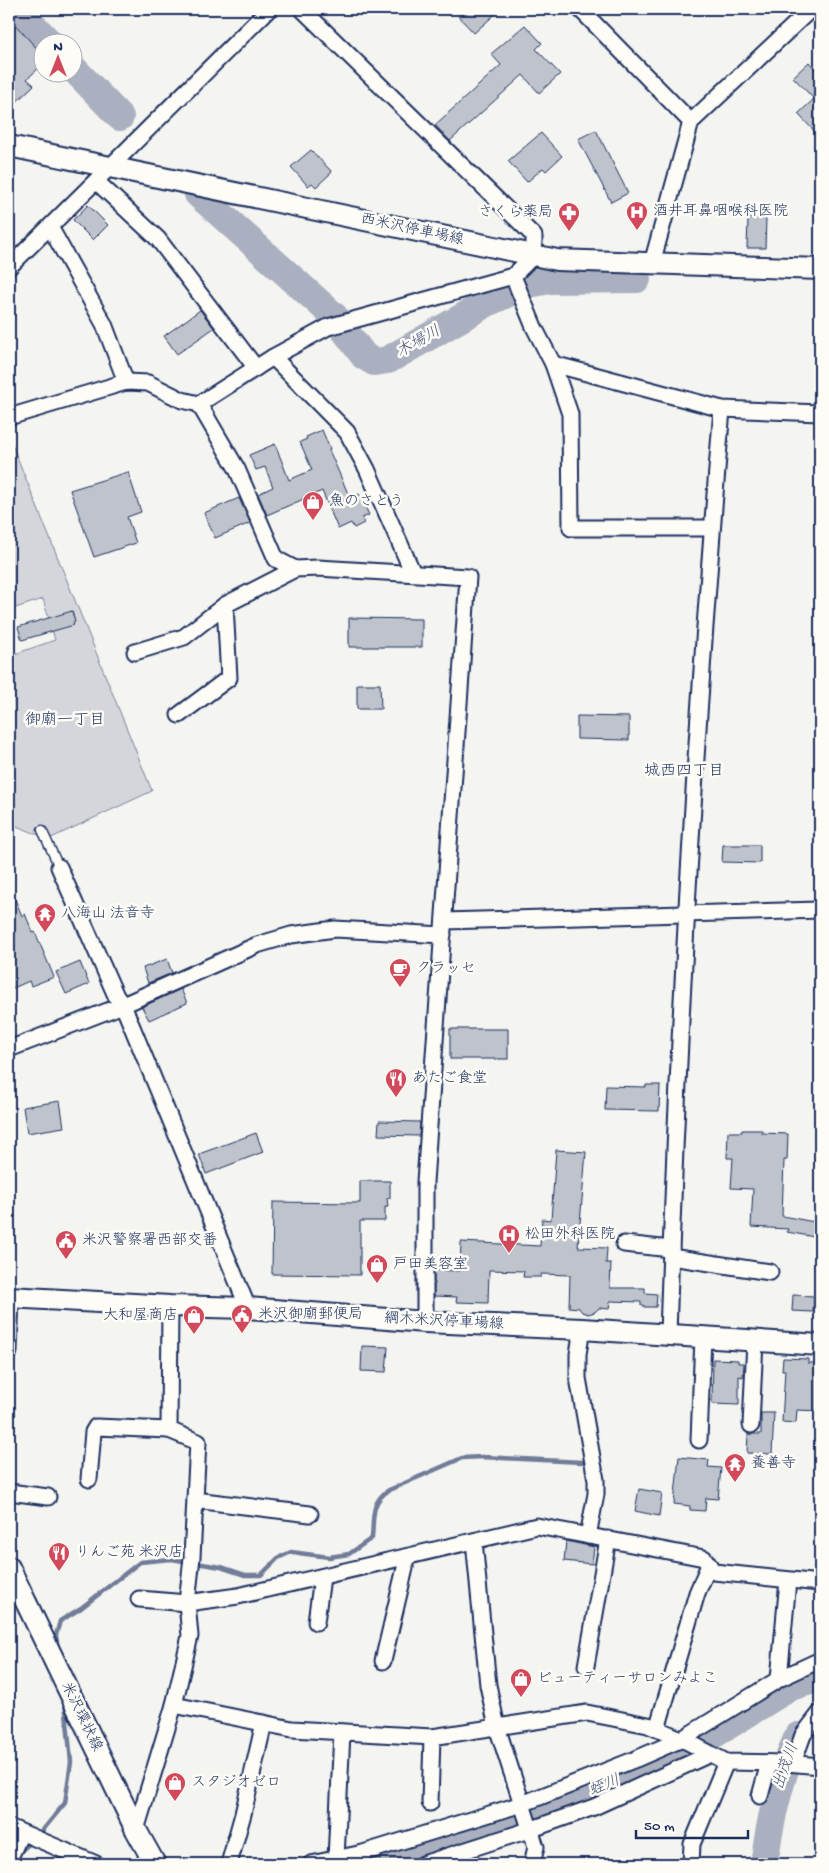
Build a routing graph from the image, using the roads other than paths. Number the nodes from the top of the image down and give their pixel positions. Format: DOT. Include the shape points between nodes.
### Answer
graph roads {
  1 [pos="269,9"];
  2 [pos="302,9"];
  3 [pos="580,9"];
  4 [pos="811,9"];
  5 [pos="690,122"];
  6 [pos="9,146"];
  7 [pos="103,174"];
  8 [pos="50,227"];
  9 [pos="534,255"];
  10 [pos="652,263"];
  11 [pos="9,267"];
  12 [pos="820,269"];
  13 [pos="514,276"];
  14 [pos="273,358"];
  15 [pos="553,364"];
  16 [pos="256,368"];
  17 [pos="126,382"];
  18 [pos="199,404"];
  19 [pos="722,409"];
  20 [pos="820,413"];
  21 [pos="9,417"];
  22 [pos="712,528"];
  23 [pos="295,570"];
  24 [pos="413,574"];
  25 [pos="225,605"];
  26 [pos="135,652"];
  27 [pos="179,716"];
  28 [pos="42,830"];
  29 [pos="59,867"];
  30 [pos="820,910"];
  31 [pos="687,916"];
  32 [pos="444,928"];
  33 [pos="122,1005"];
  34 [pos="9,1049"];
  35 [pos="624,1244"];
  36 [pos="671,1253"];
  37 [pos="770,1272"];
  38 [pos="10,1297"];
  39 [pos="170,1306"];
  40 [pos="248,1308"];
  41 [pos="425,1322"];
  42 [pos="582,1329"];
  43 [pos="668,1335"];
  44 [pos="703,1337"];
  45 [pos="755,1341"];
  46 [pos="820,1345"];
  47 [pos="9,1352"];
  48 [pos="751,1425"];
  49 [pos="169,1430"];
  50 [pos="699,1440"];
  51 [pos="89,1479"];
  52 [pos="9,1492"];
  53 [pos="48,1497"];
  54 [pos="195,1500"];
  55 [pos="310,1514"];
  56 [pos="588,1536"];
  57 [pos="608,1540"];
  58 [pos="474,1541"];
  59 [pos="404,1557"];
  60 [pos="709,1565"];
  61 [pos="9,1568"];
  62 [pos="322,1577"];
  63 [pos="788,1580"];
  64 [pos="820,1583"];
  65 [pos="139,1599"];
  66 [pos="188,1602"];
  67 [pos="316,1622"];
  68 [pos="820,1660"];
  69 [pos="383,1661"];
  70 [pos="586,1666"];
  71 [pos="779,1680"];
  72 [pos="174,1705"];
  73 [pos="820,1713"];
  74 [pos="264,1723"];
  75 [pos="498,1726"];
  76 [pos="657,1729"];
  77 [pos="342,1732"];
  78 [pos="432,1737"];
  79 [pos="685,1740"];
  80 [pos="707,1752"];
  81 [pos="726,1762"];
  82 [pos="780,1763"];
  83 [pos="820,1766"];
  84 [pos="760,1796"];
  85 [pos="430,1803"];
  86 [pos="523,1808"];
  87 [pos="531,1828"];
  88 [pos="136,1830"];
  89 [pos="24,1834"];
  90 [pos="9,1854"];
  91 [pos="336,1859"];
  92 [pos="96,1864"];
  93 [pos="155,1864"];
  94 [pos="229,1864"];
  95 [pos="311,1864"];
  96 [pos="424,1864"];
  97 [pos="532,1864"];
  98 [pos="691,1864"];
  1 -- 7 [label="street"];
  2 -- 9 [label="street" via="534,236"];
  3 -- 5 [label="street"];
  4 -- 5 [label="street"];
  5 -- 10 [label="street"];
  6 -- 7 [label="main road, 西米沢停車場線"];
  7 -- 8 [label="street"];
  7 -- 9 [label="main road, 西米沢停車場線"];
  7 -- 16 [label="street" via="158,239"];
  8 -- 11 [label="street"];
  8 -- 17 [label="street" via="104,324"];
  9 -- 10 [label="main road, 西米沢停車場線" via="557,260"];
  9 -- 13 [label="street"];
  10 -- 12 [label="main road, 西米沢停車場線"];
  13 -- 14 [label="street" via="328,327"];
  13 -- 15 [label="street"];
  14 -- 16 [label="street"];
  14 -- 24 [label="street" via="346,432 368,469"];
  15 -- 19 [label="street"];
  15 -- 22 [label="street" via="570,414 571,528"];
  16 -- 18 [label="street"];
  17 -- 18 [label="street" via="148,383 182,400"];
  17 -- 21 [label="street"];
  18 -- 23 [label="street" via="237,469 276,559"];
  19 -- 20 [label="street"];
  19 -- 22 [label="street"];
  22 -- 31 [label="street"];
  23 -- 24 [label="street" via="318,568"];
  23 -- 25 [label="street"];
  24 -- 32 [label="street" via="468,577"];
  25 -- 26 [label="street" via="184,637"];
  25 -- 27 [label="street" via="230,678"];
  28 -- 29 [label="lane"];
  29 -- 33 [label="street"];
  30 -- 31 [label="street"];
  31 -- 32 [label="street"];
  31 -- 36 [label="street"];
  32 -- 33 [label="street" via="335,929 291,935 257,945"];
  32 -- 41 [label="street" via="426,1182"];
  33 -- 34 [label="street"];
  33 -- 40 [label="street"];
  35 -- 36 [label="street"];
  36 -- 37 [label="street"];
  36 -- 43 [label="street"];
  38 -- 39 [label="main road, 綱木米沢停車場線"];
  38 -- 47 [label="street"];
  39 -- 40 [label="main road, 綱木米沢停車場線"];
  39 -- 49 [label="street"];
  40 -- 41 [label="main road, 綱木米沢停車場線"];
  41 -- 42 [label="main road, 綱木米沢停車場線"];
  42 -- 43 [label="main road, 綱木米沢停車場線"];
  42 -- 56 [label="street" via="578,1378 596,1480"];
  43 -- 44 [label="main road, 綱木米沢停車場線"];
  44 -- 45 [label="main road, 綱木米沢停車場線"];
  44 -- 50 [label="street"];
  45 -- 46 [label="main road, 綱木米沢停車場線"];
  45 -- 48 [label="street"];
  49 -- 51 [label="street" via="96,1427"];
  49 -- 54 [label="street" via="198,1442"];
  52 -- 53 [label="street"];
  54 -- 55 [label="street"];
  54 -- 66 [label="street"];
  56 -- 57 [label="street"];
  56 -- 58 [label="street" via="537,1526"];
  57 -- 60 [label="street" via="704,1558"];
  57 -- 70 [label="street"];
  58 -- 59 [label="street"];
  58 -- 75 [label="street" via="488,1685"];
  59 -- 62 [label="street"];
  59 -- 69 [label="street" via="405,1568"];
  60 -- 63 [label="street" via="714,1572"];
  60 -- 76 [label="street" via="697,1593"];
  61 -- 88 [label="main road, 米沢環状線"];
  62 -- 66 [label="street" via="238,1596"];
  62 -- 67 [label="street"];
  63 -- 64 [label="street"];
  63 -- 71 [label="street"];
  65 -- 66 [label="street"];
  66 -- 72 [label="street" via="190,1636"];
  68 -- 71 [label="street"];
  71 -- 79 [label="street"];
  72 -- 74 [label="street"];
  72 -- 88 [label="street"];
  73 -- 82 [label="street"];
  74 -- 77 [label="street" via="292,1729"];
  74 -- 94 [label="street"];
  75 -- 76 [label="street" via="587,1713"];
  75 -- 78 [label="street"];
  75 -- 86 [label="street"];
  76 -- 79 [label="street"];
  77 -- 78 [label="street"];
  77 -- 91 [label="street"];
  78 -- 85 [label="street"];
  79 -- 80 [label="street"];
  79 -- 86 [label="street"];
  80 -- 81 [label="street"];
  80 -- 87 [label="street" via="594,1806"];
  81 -- 82 [label="street"];
  81 -- 98 [label="street" via="692,1844"];
  82 -- 83 [label="street"];
  82 -- 84 [label="street"];
  86 -- 87 [label="street"];
  86 -- 91 [label="street"];
  87 -- 96 [label="street"];
  87 -- 97 [label="street" via="536,1847"];
  88 -- 93 [label="main road, 米沢環状線"];
  89 -- 90 [label="street"];
  89 -- 92 [label="street"];
  91 -- 95 [label="street"];
}
